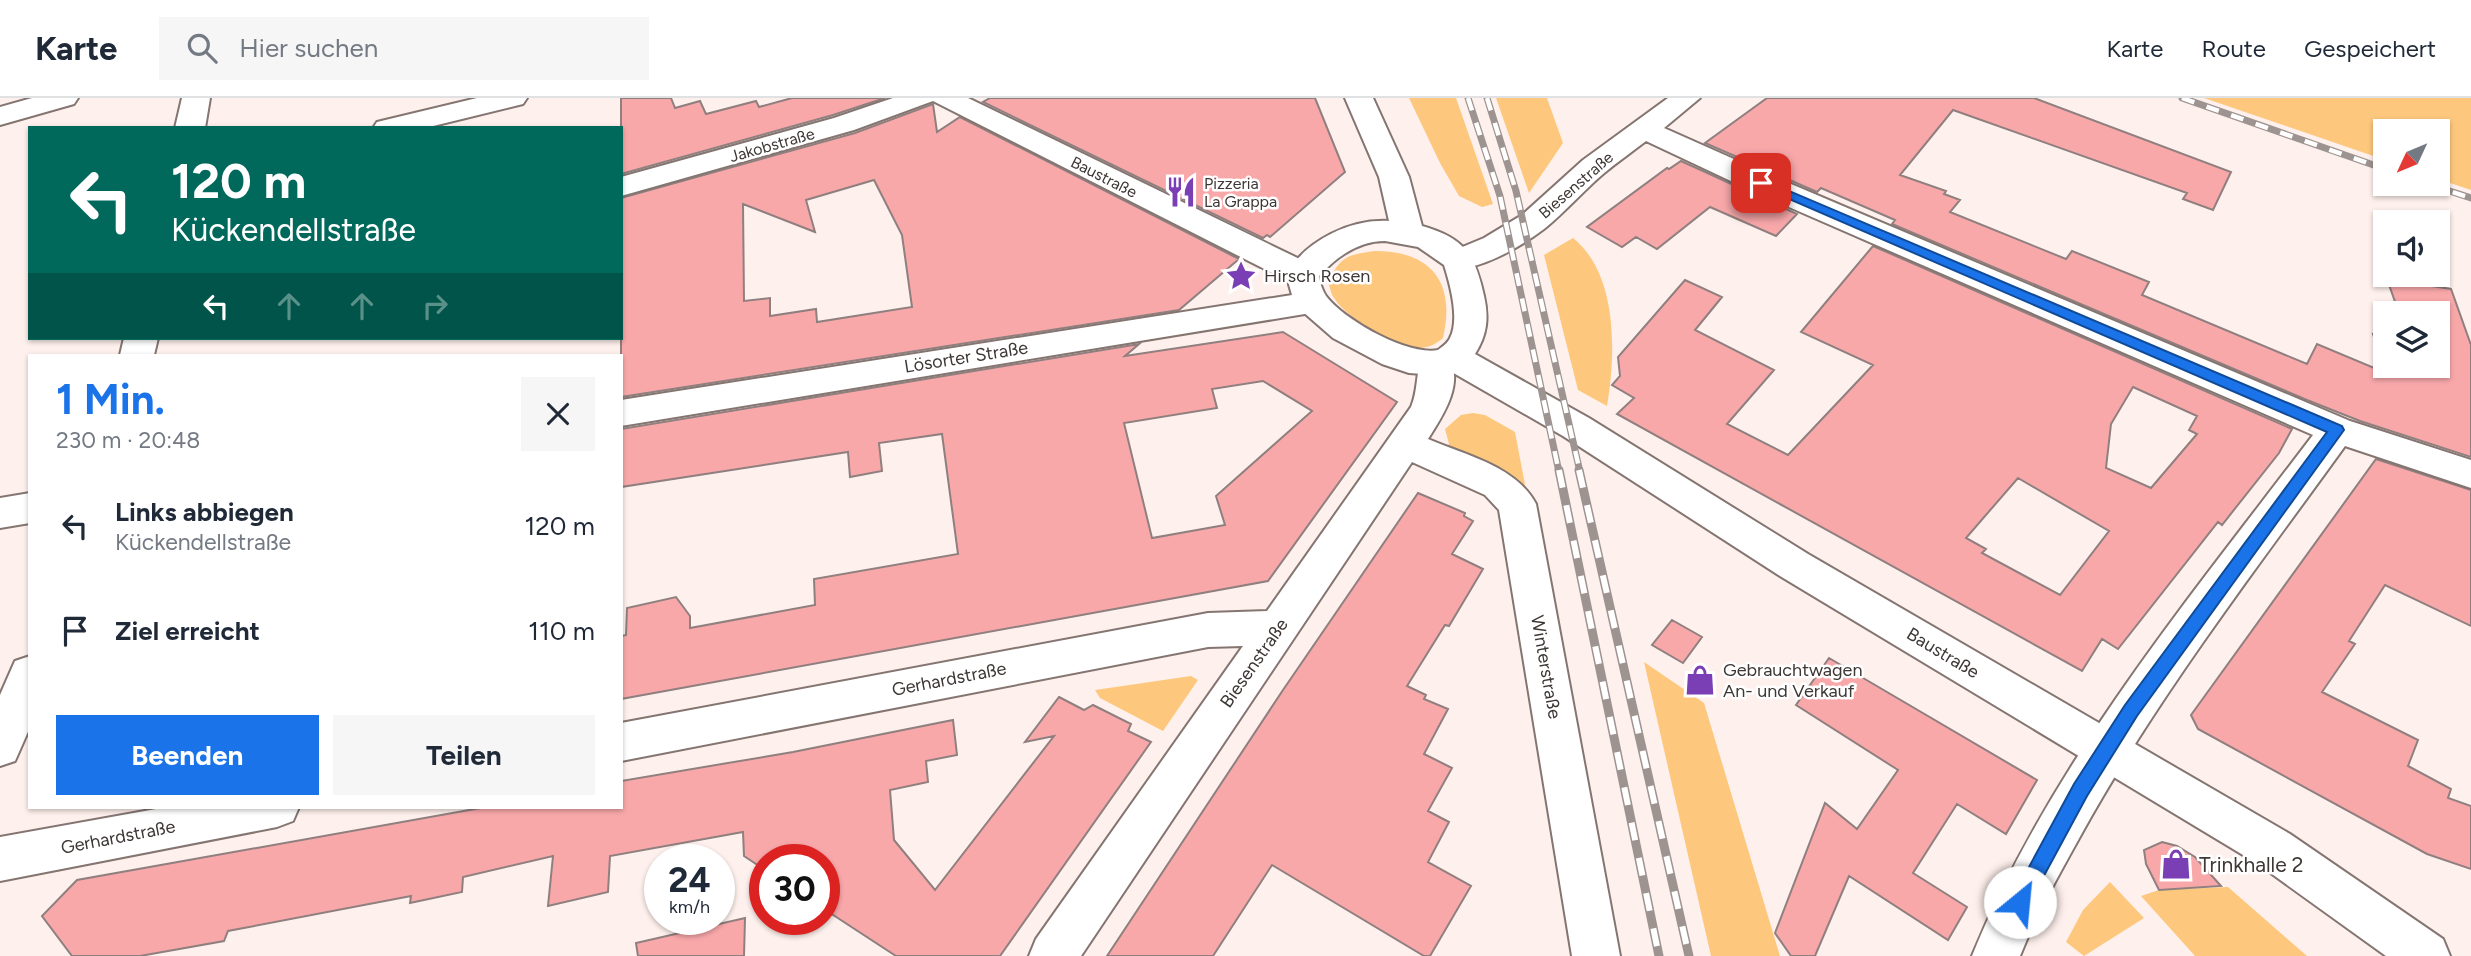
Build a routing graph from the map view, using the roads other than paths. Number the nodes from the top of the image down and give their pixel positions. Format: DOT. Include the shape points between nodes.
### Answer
graph roads {
  1 [pos="64,98"];
  2 [pos="196,98"];
  3 [pos="513,98"];
  4 [pos="922,98"];
  5 [pos="945,98"];
  6 [pos="1359,98"];
  7 [pos="1686,98"];
  8 [pos="0,116"];
  9 [pos="190,126"];
  10 [pos="395,126"];
  11 [pos="1643,129"];
  12 [pos="623,186"];
  13 [pos="1408,232"];
  14 [pos="1459,260"];
  15 [pos="1307,288"];
  16 [pos="1445,361"];
  17 [pos="623,413"];
  18 [pos="2337,430"];
  19 [pos="1405,444"];
  20 [pos="2471,474"];
  21 [pos="28,508"];
  22 [pos="0,513"];
  23 [pos="1278,628"];
  24 [pos="28,679"];
  25 [pos="623,742"];
  26 [pos="0,747"];
  27 [pos="2106,751"];
  28 [pos="266,809"];
  29 [pos="0,859"];
  30 [pos="1053,956"];
  31 [pos="1596,956"];
  32 [pos="1996,956"];
  33 [pos="2426,956"];
  1 -- 8 [label="street"];
  2 -- 9 [label="street"];
  3 -- 10 [label="street"];
  4 -- 12 [label="street, Jakobstraße"];
  5 -- 15 [label="street, Baustraße"];
  6 -- 13 [label="street" via="1394,177"];
  7 -- 11 [label="street, Biesenstraße"];
  11 -- 14 [label="street, Biesenstraße" via="1594,166 1534,222"];
  11 -- 18 [label="street"];
  13 -- 14 [label="street" via="1436,242"];
  13 -- 15 [label="street" via="1374,231 1348,238 1313,261"];
  14 -- 16 [label="street" via="1471,313 1469,340"];
  15 -- 16 [label="street, Baustraße" via="1329,319 1400,359"];
  15 -- 17 [label="street, Lösorter Straße"];
  16 -- 19 [label="street, Biesenstraße" via="1435,394"];
  16 -- 27 [label="street, Baustraße" via="1576,427 1794,565"];
  18 -- 20 [label="street"];
  18 -- 27 [label="street" via="2131,710"];
  19 -- 23 [label="street, Biesenstraße"];
  19 -- 31 [label="street, Winterstraße" via="1498,485 1517,504"];
  21 -- 22 [label="street"];
  23 -- 25 [label="street, Gerhardstraße" via="1208,630"];
  23 -- 30 [label="street, Biesenstraße"];
  24 -- 26 [label="street"];
  27 -- 32 [label="street" via="2007,925"];
  27 -- 33 [label="street, Baustraße" via="2274,849"];
  28 -- 29 [label="street, Gerhardstraße"];
}
